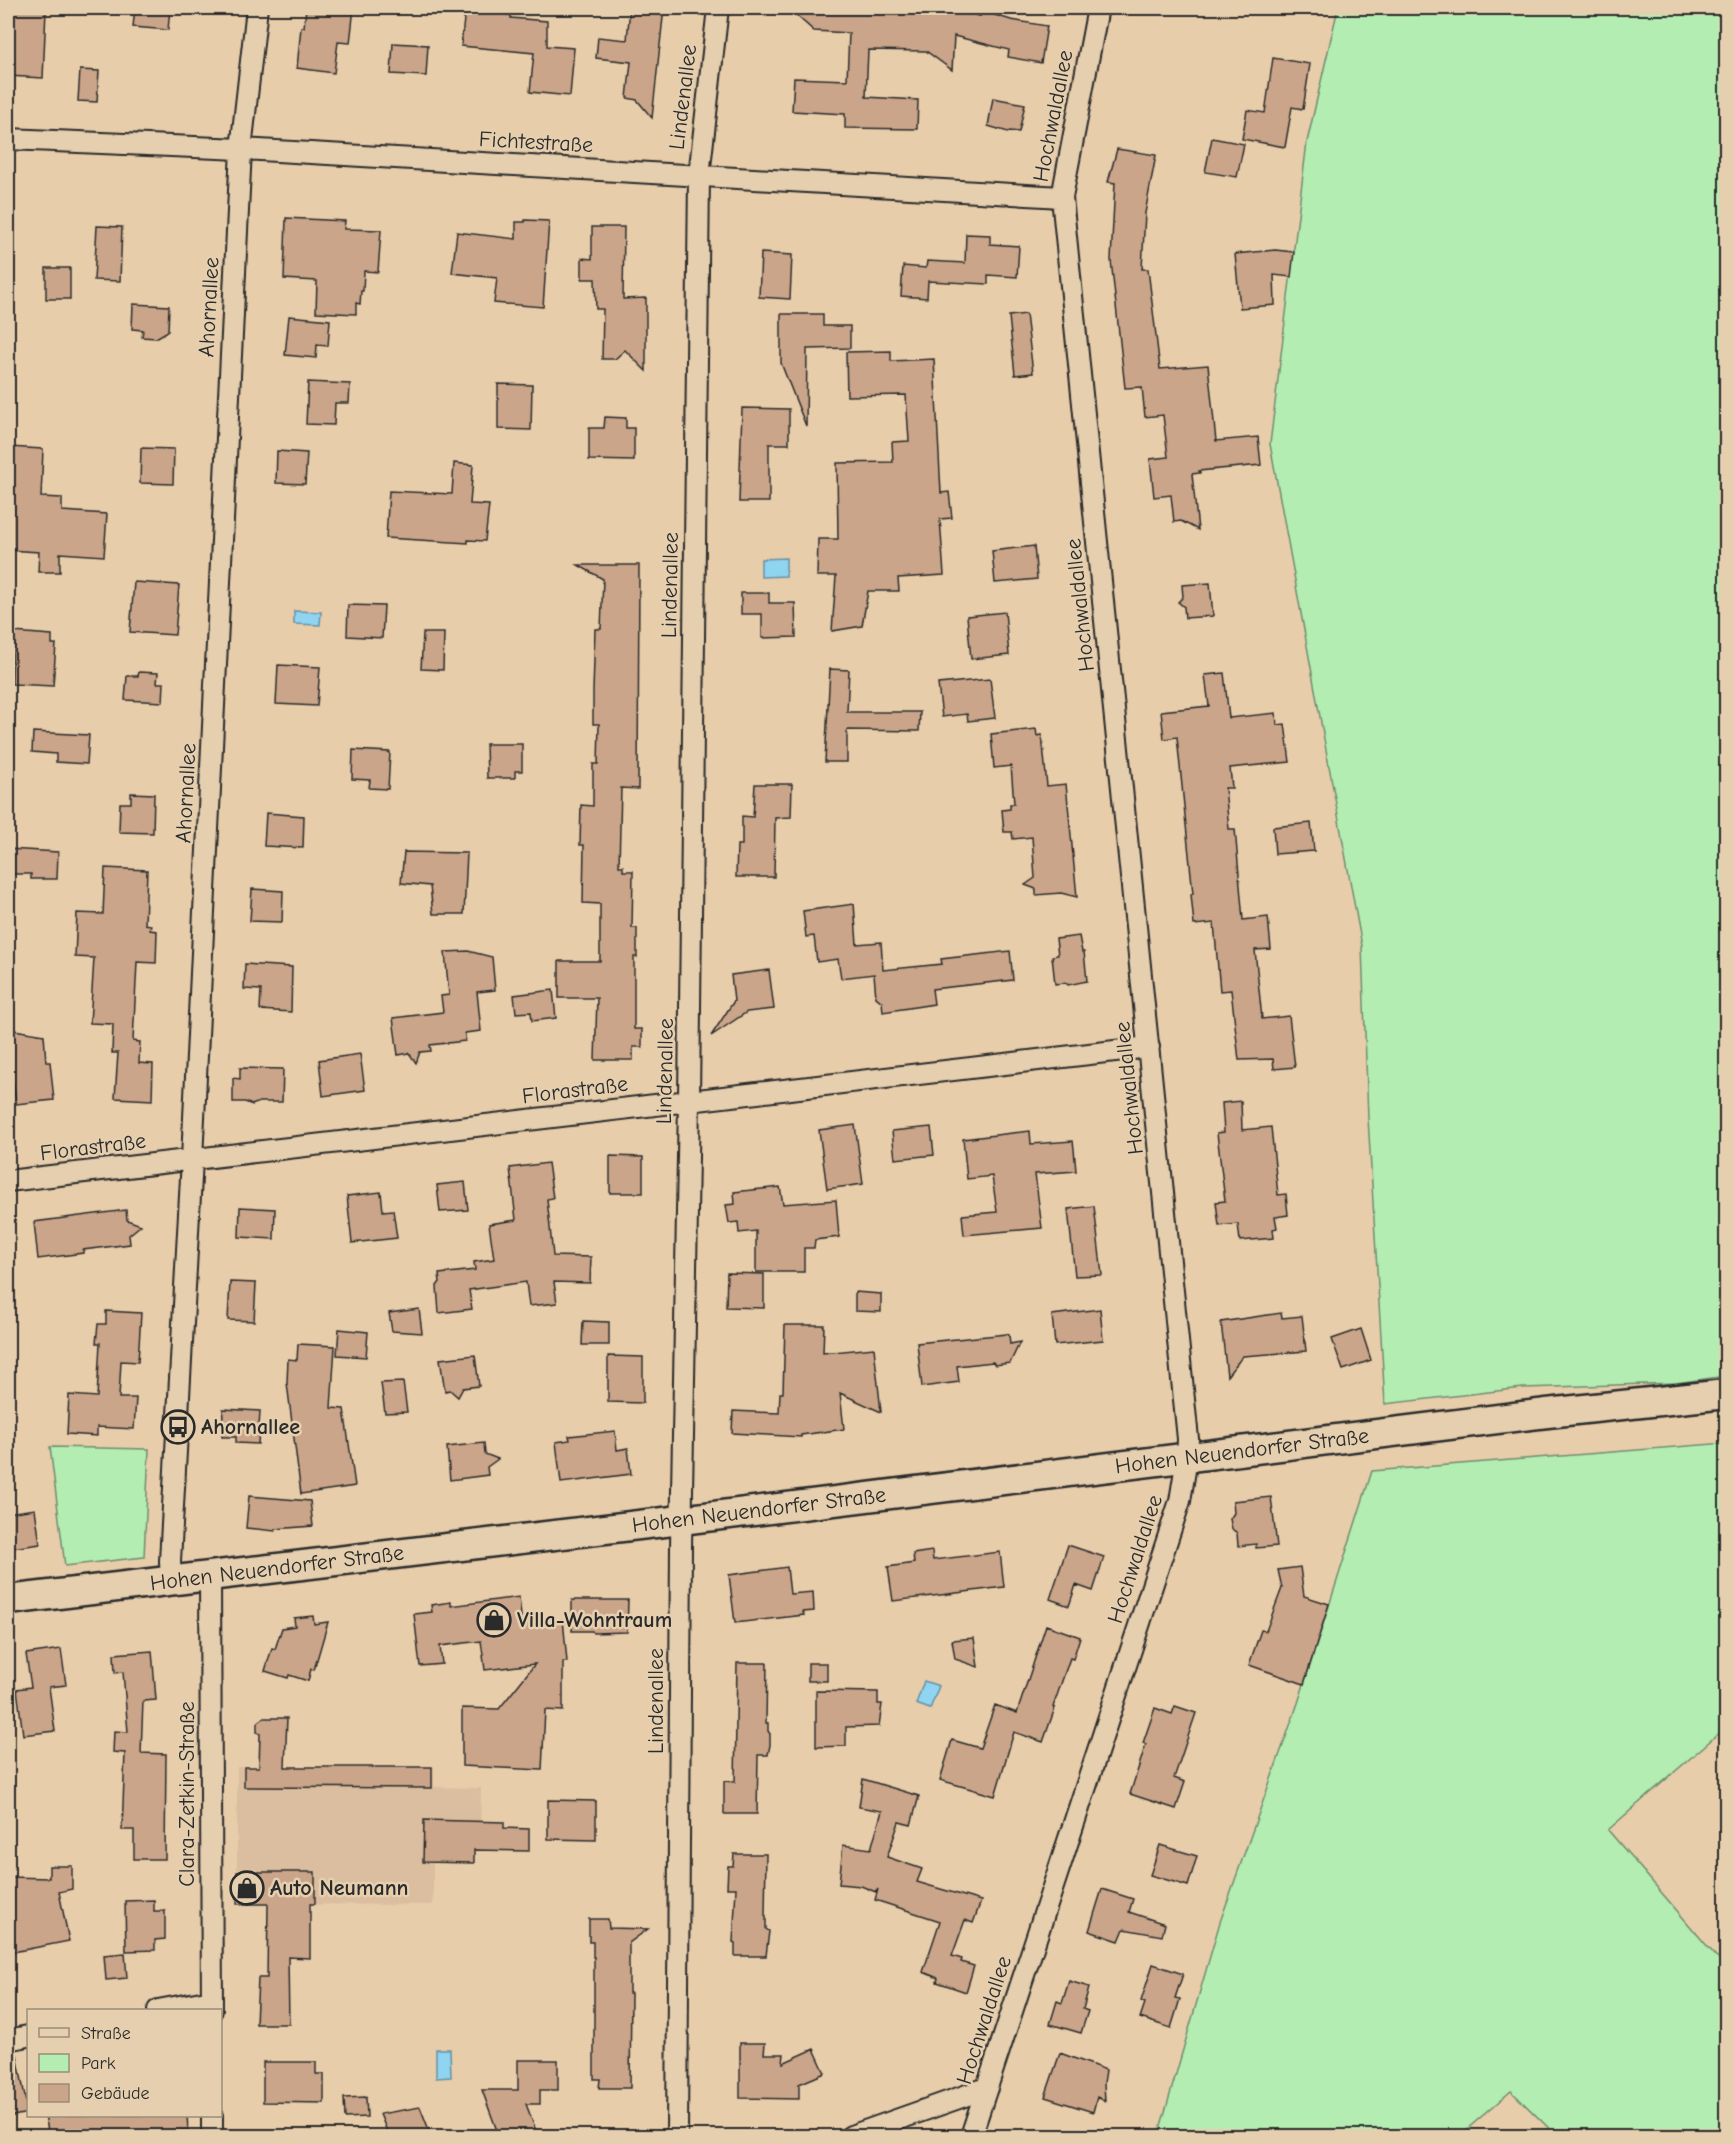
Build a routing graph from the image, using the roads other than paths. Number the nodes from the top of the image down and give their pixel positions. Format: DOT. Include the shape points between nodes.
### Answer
graph roads {
  1 [pos="257,8"];
  2 [pos="718,8"];
  3 [pos="1098,8"];
  4 [pos="8,139"];
  5 [pos="241,149"];
  6 [pos="699,176"];
  7 [pos="1062,197"];
  8 [pos="1149,1047"];
  9 [pos="689,1101"];
  10 [pos="192,1159"];
  11 [pos="8,1182"];
  12 [pos="1726,1394"];
  13 [pos="1187,1458"];
  14 [pos="681,1520"];
  15 [pos="210,1577"];
  16 [pos="171,1581"];
  17 [pos="8,1600"];
  18 [pos="212,2005"];
  19 [pos="169,2009"];
  20 [pos="27,2036"];
  21 [pos="8,2040"];
  22 [pos="987,2088"];
  23 [pos="212,2117"];
  24 [pos="212,2136"];
  25 [pos="676,2136"];
  26 [pos="851,2136"];
  27 [pos="970,2136"];
  1 -- 5 [label="street, Ahornallee"];
  2 -- 6 [label="street, Lindenallee"];
  3 -- 7 [label="street, Hochwaldallee"];
  4 -- 5 [label="street, Fichtestraße"];
  5 -- 6 [label="street, Fichtestraße"];
  5 -- 10 [label="street, Ahornallee"];
  6 -- 7 [label="street, Fichtestraße"];
  6 -- 9 [label="street, Lindenallee"];
  7 -- 8 [label="street, Hochwaldallee"];
  8 -- 9 [label="street, Florastraße"];
  8 -- 13 [label="street, Hochwaldallee"];
  9 -- 10 [label="street, Florastraße"];
  9 -- 14 [label="street, Lindenallee"];
  10 -- 11 [label="street, Florastraße"];
  10 -- 16 [label="street, Ahornallee"];
  12 -- 13 [label="main road, Hohen Neuendorfer Straße"];
  13 -- 14 [label="main road, Hohen Neuendorfer Straße"];
  13 -- 22 [label="street, Hochwaldallee" via="1180,1501"];
  14 -- 15 [label="main road, Hohen Neuendorfer Straße"];
  14 -- 25 [label="street, Lindenallee"];
  15 -- 16 [label="main road, Hohen Neuendorfer Straße"];
  15 -- 18 [label="street, Clara-Zetkin-Straße"];
  16 -- 17 [label="main road, Hohen Neuendorfer Straße"];
  18 -- 19 [label="street"];
  20 -- 21 [label="street"];
  22 -- 26 [label="street"];
  22 -- 27 [label="street, Hochwaldallee"];
  23 -- 24 [label="street"];
}
